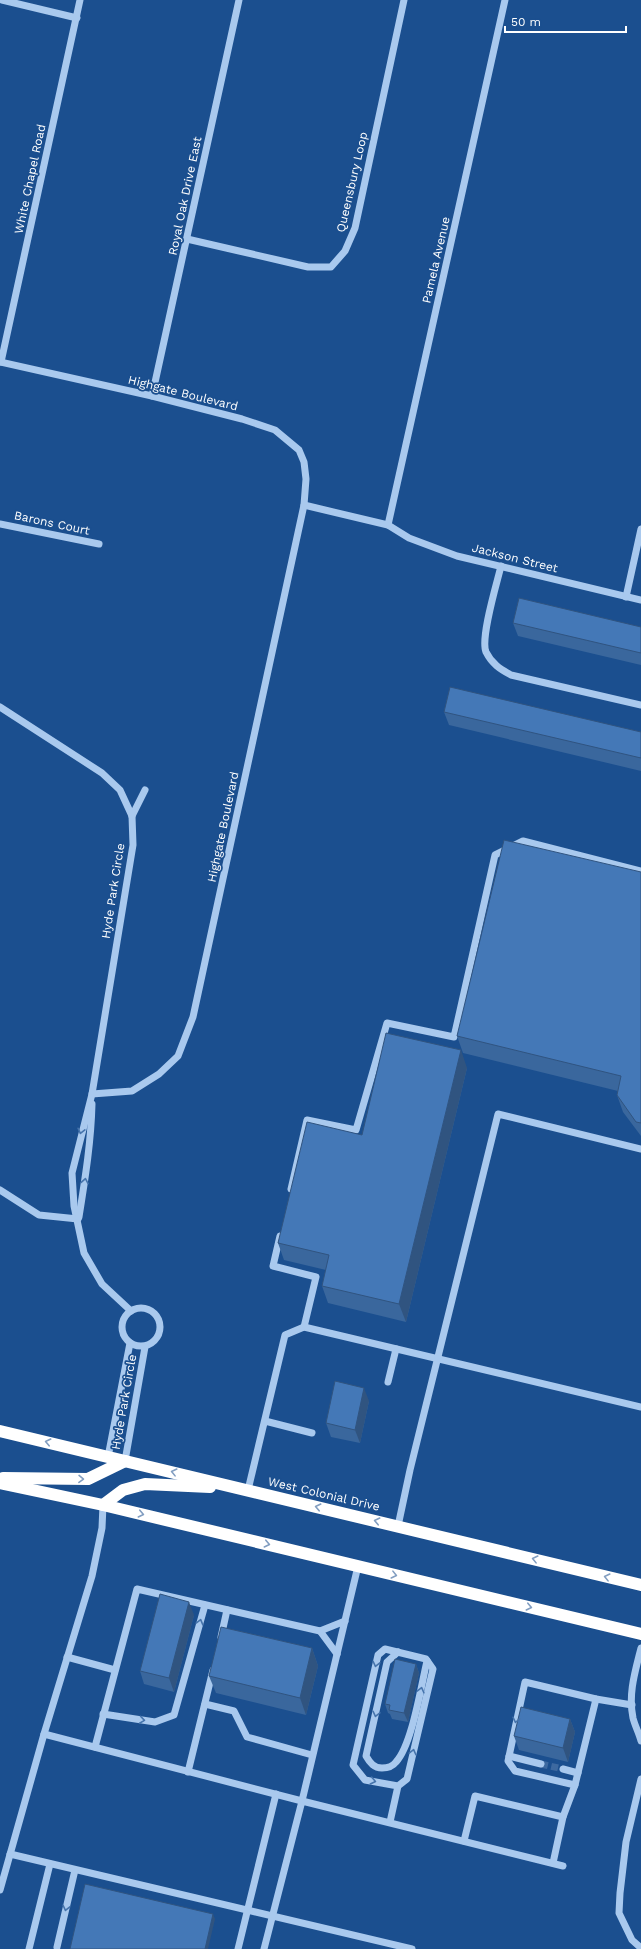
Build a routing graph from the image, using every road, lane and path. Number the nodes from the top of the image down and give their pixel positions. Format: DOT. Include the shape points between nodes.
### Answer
graph roads {
  1 [pos="2,0"];
  2 [pos="80,0"];
  3 [pos="239,0"];
  4 [pos="404,0"];
  5 [pos="505,0"];
  6 [pos="76,18"];
  7 [pos="187,239"];
  8 [pos="0,362"];
  9 [pos="152,396"];
  10 [pos="304,505"];
  11 [pos="0,524"];
  12 [pos="388,525"];
  13 [pos="641,529"];
  14 [pos="100,544"];
  15 [pos="501,566"];
  16 [pos="626,597"];
  17 [pos="641,600"];
  18 [pos="641,705"];
  19 [pos="0,707"];
  20 [pos="145,790"];
  21 [pos="132,816"];
  22 [pos="641,871"];
  23 [pos="92,1094"];
  24 [pos="641,1148"];
  25 [pos="0,1190"];
  26 [pos="289,1197"];
  27 [pos="78,1219"];
  28 [pos="282,1228"];
  29 [pos="131,1311"];
  30 [pos="304,1327"];
  31 [pos="130,1343"];
  32 [pos="145,1346"];
  33 [pos="396,1349"];
  34 [pos="437,1358"];
  35 [pos="388,1382"];
  36 [pos="641,1407"];
  37 [pos="265,1421"];
  38 [pos="0,1431"];
  39 [pos="312,1433"];
  40 [pos="108,1457"];
  41 [pos="125,1461"];
  42 [pos="0,1478"];
  43 [pos="0,1483"];
  44 [pos="244,1489"];
  45 [pos="103,1505"];
  46 [pos="398,1526"];
  47 [pos="358,1566"];
  48 [pos="641,1585"];
  49 [pos="204,1605"];
  50 [pos="228,1610"];
  51 [pos="345,1621"];
  52 [pos="320,1631"];
  53 [pos="641,1634"];
  54 [pos="219,1646"];
  55 [pos="641,1648"];
  56 [pos="398,1652"];
  57 [pos="337,1654"];
  58 [pos="67,1657"];
  59 [pos="215,1661"];
  60 [pos="428,1661"];
  61 [pos="115,1670"];
  62 [pos="596,1699"];
  63 [pos="205,1704"];
  64 [pos="632,1705"];
  65 [pos="103,1714"];
  66 [pos="639,1725"];
  67 [pos="44,1734"];
  68 [pos="641,1742"];
  69 [pos="95,1747"];
  70 [pos="312,1755"];
  71 [pos="508,1756"];
  72 [pos="541,1764"];
  73 [pos="563,1769"];
  74 [pos="188,1772"];
  75 [pos="578,1773"];
  76 [pos="640,1784"];
  77 [pos="575,1785"];
  78 [pos="398,1786"];
  79 [pos="276,1794"];
  80 [pos="302,1801"];
  81 [pos="563,1817"];
  82 [pos="390,1822"];
  83 [pos="464,1841"];
  84 [pos="10,1854"];
  85 [pos="552,1863"];
  86 [pos="50,1864"];
  87 [pos="563,1866"];
  88 [pos="75,1870"];
  89 [pos="0,1890"];
  90 [pos="247,1911"];
  91 [pos="272,1917"];
  92 [pos="381,1946"];
  93 [pos="57,1947"];
  94 [pos="641,1948"];
  95 [pos="29,1949"];
  96 [pos="238,1949"];
  97 [pos="264,1949"];
  98 [pos="412,1949"];
  1 -- 6 [label="street"];
  2 -- 6 [label="street, White Chapel Road"];
  3 -- 7 [label="street, Royal Oak Drive East"];
  4 -- 7 [label="street, Queensbury Loop" via="355,228 345,251 336,261 331,266 308,267"];
  5 -- 12 [label="street, Pamela Avenue"];
  6 -- 8 [label="street, White Chapel Road"];
  7 -- 9 [label="street, Royal Oak Drive East"];
  8 -- 9 [label="street, Highgate Boulevard"];
  9 -- 10 [label="street, Highgate Boulevard" via="275,430 299,450 304,462"];
  10 -- 12 [label="street"];
  10 -- 23 [label="street, Highgate Boulevard" via="193,1017 178,1056 159,1074 132,1091"];
  11 -- 14 [label="street, Barons Court"];
  12 -- 15 [label="street, Jackson Street" via="409,538 457,556"];
  13 -- 16 [label="street"];
  15 -- 16 [label="street, Jackson Street"];
  15 -- 18 [label="street" via="485,636 486,651 495,666 511,675"];
  16 -- 17 [label="street, Jackson Street"];
  19 -- 21 [label="street, Hyde Park Circle" via="102,773 120,790"];
  20 -- 21 [label="street"];
  21 -- 23 [label="street, Hyde Park Circle" via="133,845"];
  22 -- 26 [label="street" via="523,841 495,855 454,1037 386,1023 356,1130 308,1120"];
  27 -- 23 [label="street, Hyde Park Circle, one-way" via="88,1166"];
  23 -- 27 [label="street, Hyde Park Circle, one-way" via="72,1173 74,1206"];
  24 -- 34 [label="street" via="498,1114"];
  25 -- 27 [label="street" via="39,1215"];
  27 -- 29 [label="street, Hyde Park Circle" via="84,1254 102,1284"];
  28 -- 30 [label="street" via="273,1266 316,1277"];
  29 -- 31 [label="street" via="126,1315 121,1327 125,1339"];
  29 -- 32 [label="street" via="144,1308 150,1310 159,1320 160,1333 157,1339"];
  30 -- 33 [label="street"];
  30 -- 37 [label="street" via="284,1335"];
  31 -- 32 [label="street"];
  31 -- 40 [label="street, Hyde Park Circle"];
  32 -- 41 [label="street, Hyde Park Circle"];
  33 -- 34 [label="street"];
  33 -- 35 [label="street"];
  34 -- 36 [label="street"];
  34 -- 46 [label="street"];
  37 -- 39 [label="street"];
  37 -- 44 [label="street"];
  40 -- 38 [label="highway, West Colonial Drive, one-way"];
  40 -- 41 [label="highway, West Colonial Drive"];
  42 -- 41 [label="highway, one-way" via="88,1479"];
  44 -- 41 [label="highway, West Colonial Drive, one-way"];
  43 -- 45 [label="highway"];
  44 -- 45 [label="highway" via="145,1484 123,1490"];
  46 -- 44 [label="highway, West Colonial Drive, one-way"];
  45 -- 47 [label="highway, one-way"];
  45 -- 58 [label="street" via="102,1528 92,1576"];
  48 -- 46 [label="highway, West Colonial Drive, one-way"];
  47 -- 51 [label="street"];
  47 -- 53 [label="highway, one-way"];
  49 -- 50 [label="street"];
  49 -- 61 [label="street" via="136,1589"];
  65 -- 49 [label="street, one-way" via="155,1722 174,1715"];
  50 -- 52 [label="street"];
  50 -- 54 [label="street"];
  51 -- 52 [label="street"];
  51 -- 57 [label="street"];
  52 -- 57 [label="street"];
  55 -- 64 [label="street" via="631,1689"];
  56 -- 60 [label="street"];
  56 -- 60 [label="street, one-way" via="387,1662 366,1756 370,1764 378,1768 387,1768 402,1754"];
  56 -- 78 [label="street, one-way" via="385,1650 378,1655 353,1765 365,1780"];
  57 -- 70 [label="street"];
  58 -- 61 [label="street"];
  58 -- 67 [label="street"];
  59 -- 63 [label="street"];
  78 -- 60 [label="street, one-way" via="406,1778 433,1669"];
  61 -- 65 [label="street"];
  62 -- 64 [label="street"];
  62 -- 71 [label="street, one-way" via="525,1682"];
  62 -- 75 [label="street"];
  63 -- 70 [label="street" via="234,1711 247,1738"];
  63 -- 74 [label="street"];
  64 -- 66 [label="street" via="634,1720"];
  65 -- 69 [label="street"];
  66 -- 68 [label="street"];
  67 -- 69 [label="street"];
  67 -- 84 [label="street"];
  69 -- 74 [label="street"];
  70 -- 80 [label="street"];
  71 -- 72 [label="street"];
  71 -- 77 [label="street" via="514,1771"];
  73 -- 75 [label="street"];
  74 -- 79 [label="street"];
  75 -- 77 [label="street"];
  76 -- 94 [label="street" via="626,1842 619,1913 632,1940"];
  77 -- 81 [label="street"];
  78 -- 82 [label="street"];
  79 -- 80 [label="street"];
  79 -- 90 [label="street"];
  80 -- 82 [label="street"];
  80 -- 91 [label="street"];
  81 -- 83 [label="street" via="475,1796"];
  81 -- 85 [label="street"];
  82 -- 83 [label="street"];
  83 -- 85 [label="street"];
  84 -- 86 [label="street"];
  84 -- 89 [label="street"];
  85 -- 87 [label="street"];
  86 -- 88 [label="street"];
  86 -- 95 [label="street"];
  88 -- 90 [label="street"];
  88 -- 93 [label="street, one-way"];
  90 -- 91 [label="street"];
  90 -- 96 [label="street"];
  91 -- 92 [label="street"];
  91 -- 97 [label="street"];
  92 -- 98 [label="street"];
}
